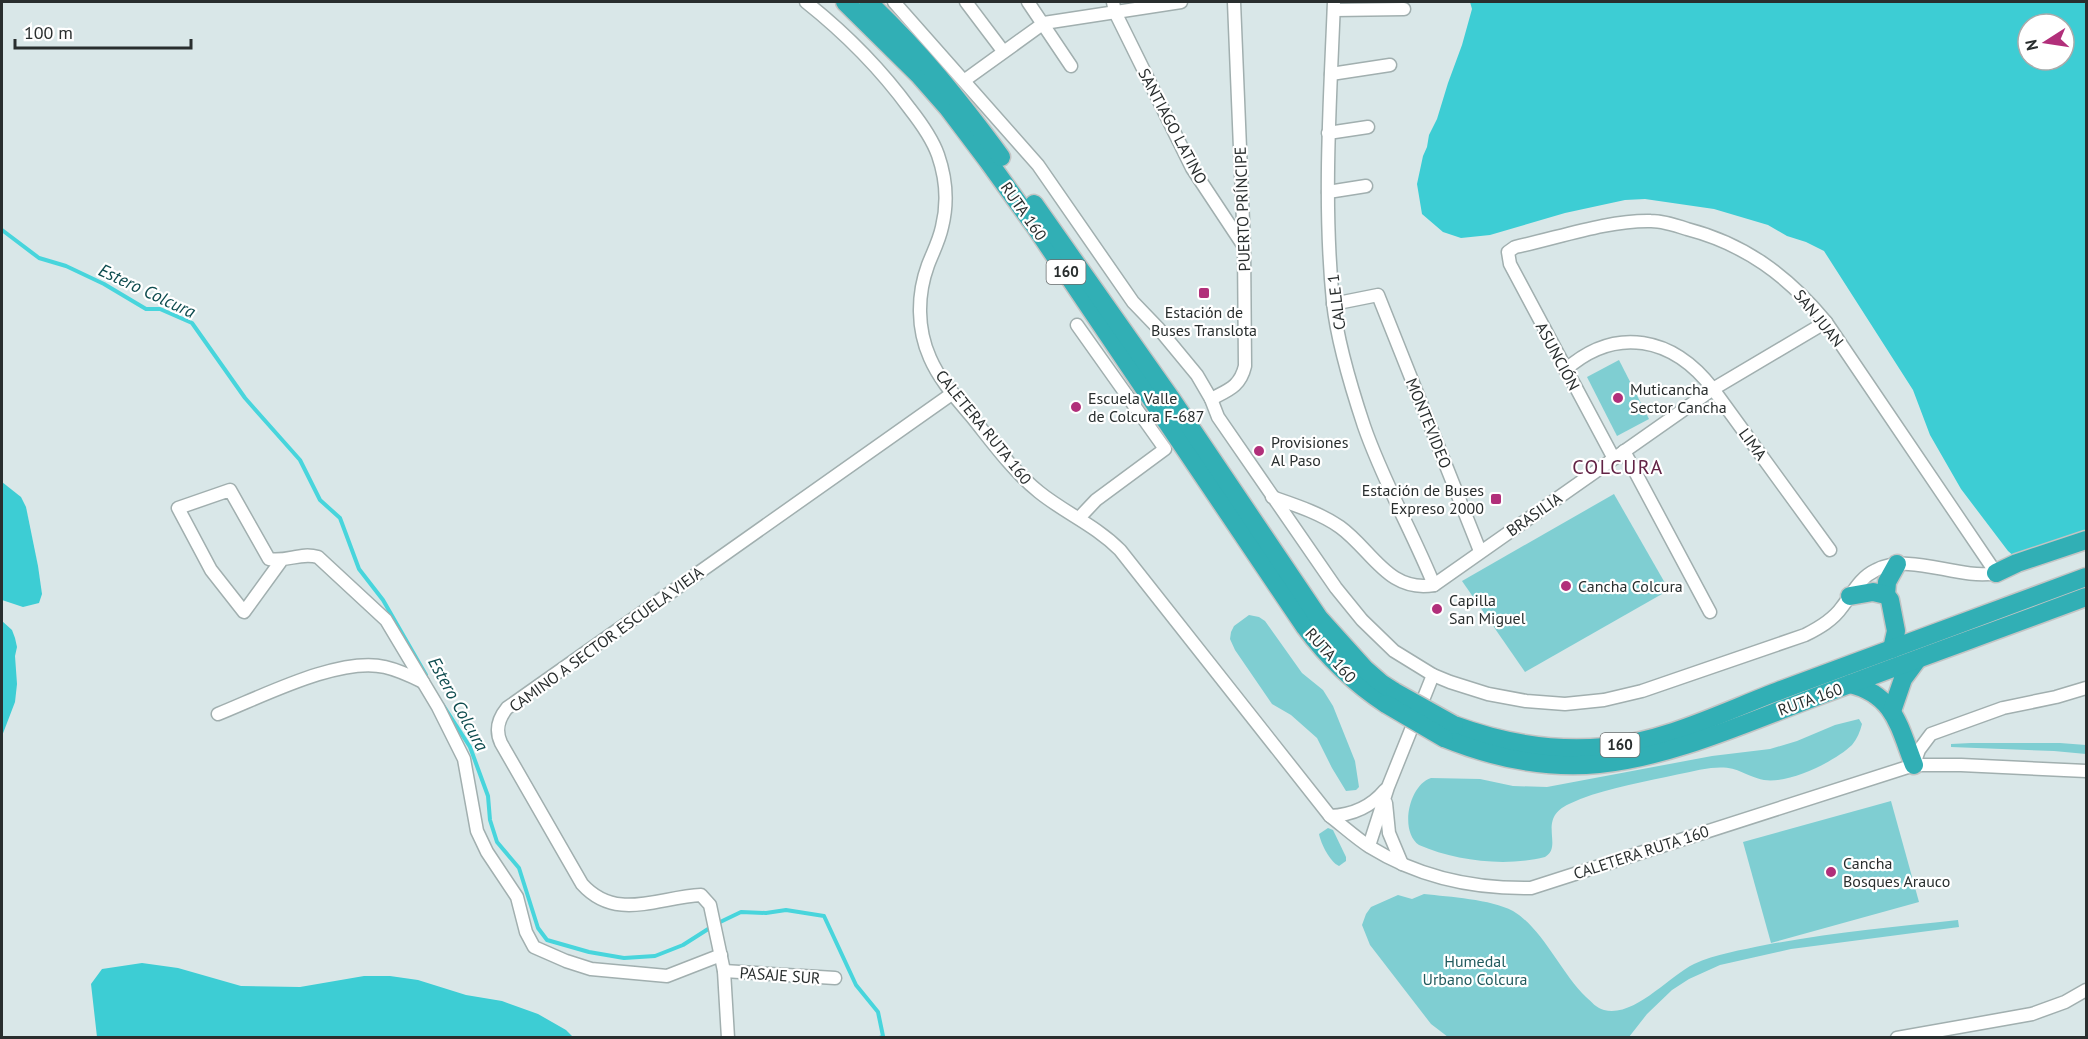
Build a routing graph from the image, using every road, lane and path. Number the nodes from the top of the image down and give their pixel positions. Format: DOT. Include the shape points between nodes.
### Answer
graph roads {
  1 [pos="806,2"];
  2 [pos="845,2"];
  3 [pos="868,2"];
  4 [pos="966,2"];
  5 [pos="1028,2"];
  6 [pos="1181,2"];
  7 [pos="1234,2"];
  8 [pos="899,3"];
  9 [pos="1334,6"];
  10 [pos="1114,7"];
  11 [pos="1404,9"];
  12 [pos="1044,23"];
  13 [pos="1003,51"];
  14 [pos="1390,65"];
  15 [pos="1071,66"];
  16 [pos="1331,74"];
  17 [pos="965,80"];
  18 [pos="1368,127"];
  19 [pos="1328,133"];
  20 [pos="1366,186"];
  21 [pos="1328,192"];
  22 [pos="1244,246"];
  23 [pos="1508,252"];
  24 [pos="1333,304"];
  25 [pos="1826,322"];
  26 [pos="1077,325"];
  27 [pos="1565,370"];
  28 [pos="1713,389"];
  29 [pos="953,393"];
  30 [pos="1211,399"];
  31 [pos="1618,454"];
  32 [pos="1272,497"];
  33 [pos="1079,518"];
  34 [pos="2086,540"];
  35 [pos="1830,550"];
  36 [pos="1479,551"];
  37 [pos="281,561"];
  38 [pos="1898,564"];
  39 [pos="1996,573"];
  40 [pos="2086,577"];
  41 [pos="1434,585"];
  42 [pos="1886,595"];
  43 [pos="1850,596"];
  44 [pos="2086,597"];
  45 [pos="1710,612"];
  46 [pos="1892,649"];
  47 [pos="1917,660"];
  48 [pos="1433,675"];
  49 [pos="423,682"];
  50 [pos="1850,684"];
  51 [pos="2086,688"];
  52 [pos="1387,693"];
  53 [pos="1892,711"];
  54 [pos="218,714"];
  55 [pos="1449,731"];
  56 [pos="1914,765"];
  57 [pos="2086,771"];
  58 [pos="1388,787"];
  59 [pos="1330,816"];
  60 [pos="1369,846"];
  61 [pos="1403,865"];
  62 [pos="721,955"];
  63 [pos="724,971"];
  64 [pos="835,978"];
  65 [pos="2086,990"];
  66 [pos="728,1038"];
  67 [pos="1897,1038"];
  1 -- 29 [label="street, CALETERA RUTA 160" via="885,76 922,125 938,154 945,183 945,212 924,276 920,317 930,358"];
  2 -- 52 [label="highway, RUTA 160 / 160" via="948,108 1034,225 1312,636 1348,676"];
  3 -- 52 [label="highway, RUTA 160 / 160" via="957,97 1114,315 1318,618"];
  4 -- 13 [label="street"];
  5 -- 12 [label="street"];
  6 -- 10 [label="street"];
  7 -- 22 [label="street, PUERTO PRÍNCIPE"];
  8 -- 17 [label="street"];
  9 -- 11 [label="street"];
  9 -- 16 [label="street, CALLE 1"];
  10 -- 12 [label="street"];
  10 -- 22 [label="street, SANTIAGO LATINO" via="1192,168"];
  12 -- 13 [label="street"];
  12 -- 15 [label="street"];
  13 -- 17 [label="street"];
  14 -- 16 [label="street"];
  16 -- 19 [label="street, CALLE 1"];
  17 -- 30 [label="street" via="1038,165 1133,302 1178,351"];
  18 -- 19 [label="street"];
  19 -- 21 [label="street, CALLE 1"];
  20 -- 21 [label="street"];
  21 -- 24 [label="street, CALLE 1"];
  22 -- 30 [label="street, PUERTO PRÍNCIPE" via="1245,366 1240,381"];
  23 -- 25 [label="street, SAN JUAN" via="1515,247 1612,225 1652,221 1672,225 1714,237 1753,256 1805,297"];
  23 -- 27 [label="street, ASUNCIÓN" via="1510,264"];
  24 -- 36 [label="street, MONTEVIDEO" via="1378,295"];
  24 -- 41 [label="street, CALLE 1" via="1365,426"];
  25 -- 28 [label="street, BRASILIA"];
  25 -- 39 [label="street, SAN JUAN"];
  26 -- 33 [label="street" via="1165,449 1096,500"];
  27 -- 28 [label="street, LIMA" via="1598,349 1637,343 1674,353 1696,369"];
  27 -- 31 [label="street, ASUNCIÓN"];
  28 -- 31 [label="street, BRASILIA"];
  28 -- 35 [label="street, LIMA"];
  29 -- 33 [label="street, CALETERA RUTA 160" via="1027,482"];
  29 -- 62 [label="street, CAMINO A SECTOR ESCUELA VIEJA" via="507,708 500,719 501,743 587,890 625,906 701,896 710,905"];
  30 -- 32 [label="street" via="1218,417"];
  31 -- 36 [label="street, BRASILIA"];
  31 -- 45 [label="street, ASUNCIÓN"];
  32 -- 41 [label="street" via="1338,525 1397,580 1417,587"];
  32 -- 48 [label="street" via="1362,620 1394,651"];
  33 -- 59 [label="street, CALETERA RUTA 160" via="1108,538 1131,562"];
  34 -- 39 [label="highway"];
  36 -- 41 [label="street, BRASILIA"];
  37 -- 37 [label="street" via="269,559 230,489 178,508 211,570 244,612"];
  37 -- 49 [label="street" via="306,554 318,557 386,620"];
  38 -- 39 [label="street" via="1957,573"];
  38 -- 42 [label="highway" via="1887,582"];
  38 -- 43 [label="street" via="1866,575"];
  40 -- 46 [label="highway, RUTA 160 / 160"];
  42 -- 43 [label="highway" via="1865,592"];
  42 -- 46 [label="highway" via="1896,631"];
  43 -- 48 [label="street" via="1831,619 1805,635 1642,691 1604,700 1565,704 1526,701"];
  44 -- 47 [label="highway, RUTA 160 / 160"];
  46 -- 55 [label="highway, RUTA 160 / 160" via="1685,728 1626,744 1540,747"];
  47 -- 50 [label="highway, RUTA 160 / 160"];
  47 -- 53 [label="highway" via="1903,679"];
  48 -- 58 [label="street"];
  49 -- 54 [label="street" via="383,666 362,665 303,681"];
  49 -- 62 [label="street" via="464,759 477,831 517,897 534,947 591,969 667,976"];
  50 -- 53 [label="highway" via="1876,695"];
  50 -- 55 [label="highway, RUTA 160 / 160" via="1661,752 1619,761 1575,765 1530,762 1486,753"];
  51 -- 56 [label="street" via="2002,708 1931,734"];
  52 -- 55 [label="highway, RUTA 160 / 160, bridge"];
  53 -- 56 [label="highway"];
  56 -- 57 [label="street, CALETERA RUTA 160"];
  56 -- 61 [label="street, CALETERA RUTA 160" via="1531,888 1466,884"];
  58 -- 59 [label="street" via="1365,807"];
  58 -- 60 [label="street"];
  58 -- 61 [label="street" via="1389,833"];
  59 -- 60 [label="street, CALETERA RUTA 160"];
  60 -- 61 [label="street, CALETERA RUTA 160"];
  62 -- 63 [label="street"];
  63 -- 64 [label="street, PASAJE SUR"];
  63 -- 66 [label="street"];
  65 -- 67 [label="street" via="2032,1014"];
}
